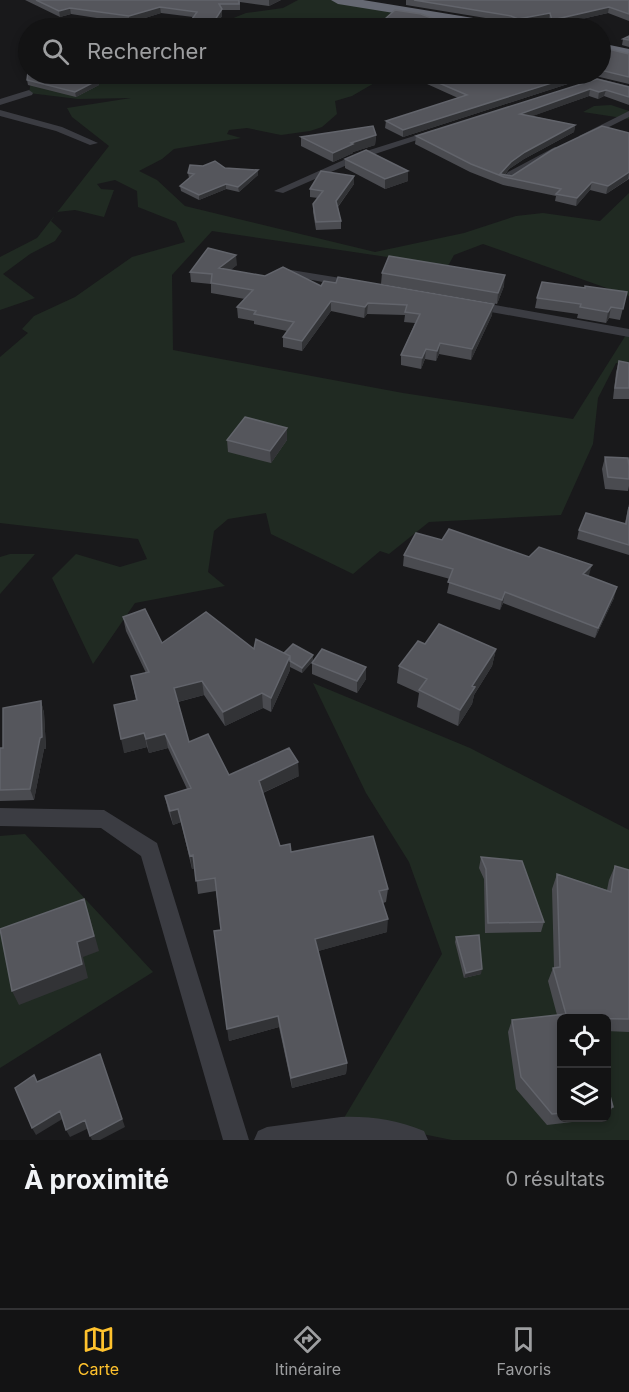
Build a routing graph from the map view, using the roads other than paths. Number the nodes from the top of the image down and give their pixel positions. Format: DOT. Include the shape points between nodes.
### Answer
graph roads {
  1 [pos="338,0"];
  2 [pos="367,2"];
  3 [pos="421,14"];
  4 [pos="430,18"];
  5 [pos="446,18"];
  6 [pos="611,50"];
  7 [pos="629,54"];
  8 [pos="585,84"];
  9 [pos="611,84"];
  10 [pos="576,87"];
  11 [pos="629,89"];
  12 [pos="29,93"];
  13 [pos="0,102"];
  14 [pos="0,113"];
  15 [pos="629,114"];
  16 [pos="448,128"];
  17 [pos="93,143"];
  18 [pos="506,180"];
  19 [pos="279,191"];
  20 [pos="285,272"];
  21 [pos="377,288"];
  22 [pos="458,302"];
  23 [pos="629,333"];
  24 [pos="0,817"];
  25 [pos="406,1138"];
  26 [pos="236,1140"];
  27 [pos="267,1140"];
  1 -- 2 [label="highway"];
  2 -- 3 [label="highway"];
  3 -- 4 [label="street"];
  3 -- 5 [label="highway"];
  6 -- 7 [label="highway"];
  8 -- 10 [label="street"];
  9 -- 11 [label="street"];
  12 -- 13 [label="street"];
  14 -- 17 [label="street"];
  15 -- 18 [label="street" via="539,158"];
  16 -- 19 [label="street" via="360,156"];
  20 -- 21 [label="street"];
  22 -- 23 [label="street"];
  24 -- 26 [label="street" via="104,819 150,850"];
  25 -- 27 [label="street" via="340,1128"];
}
